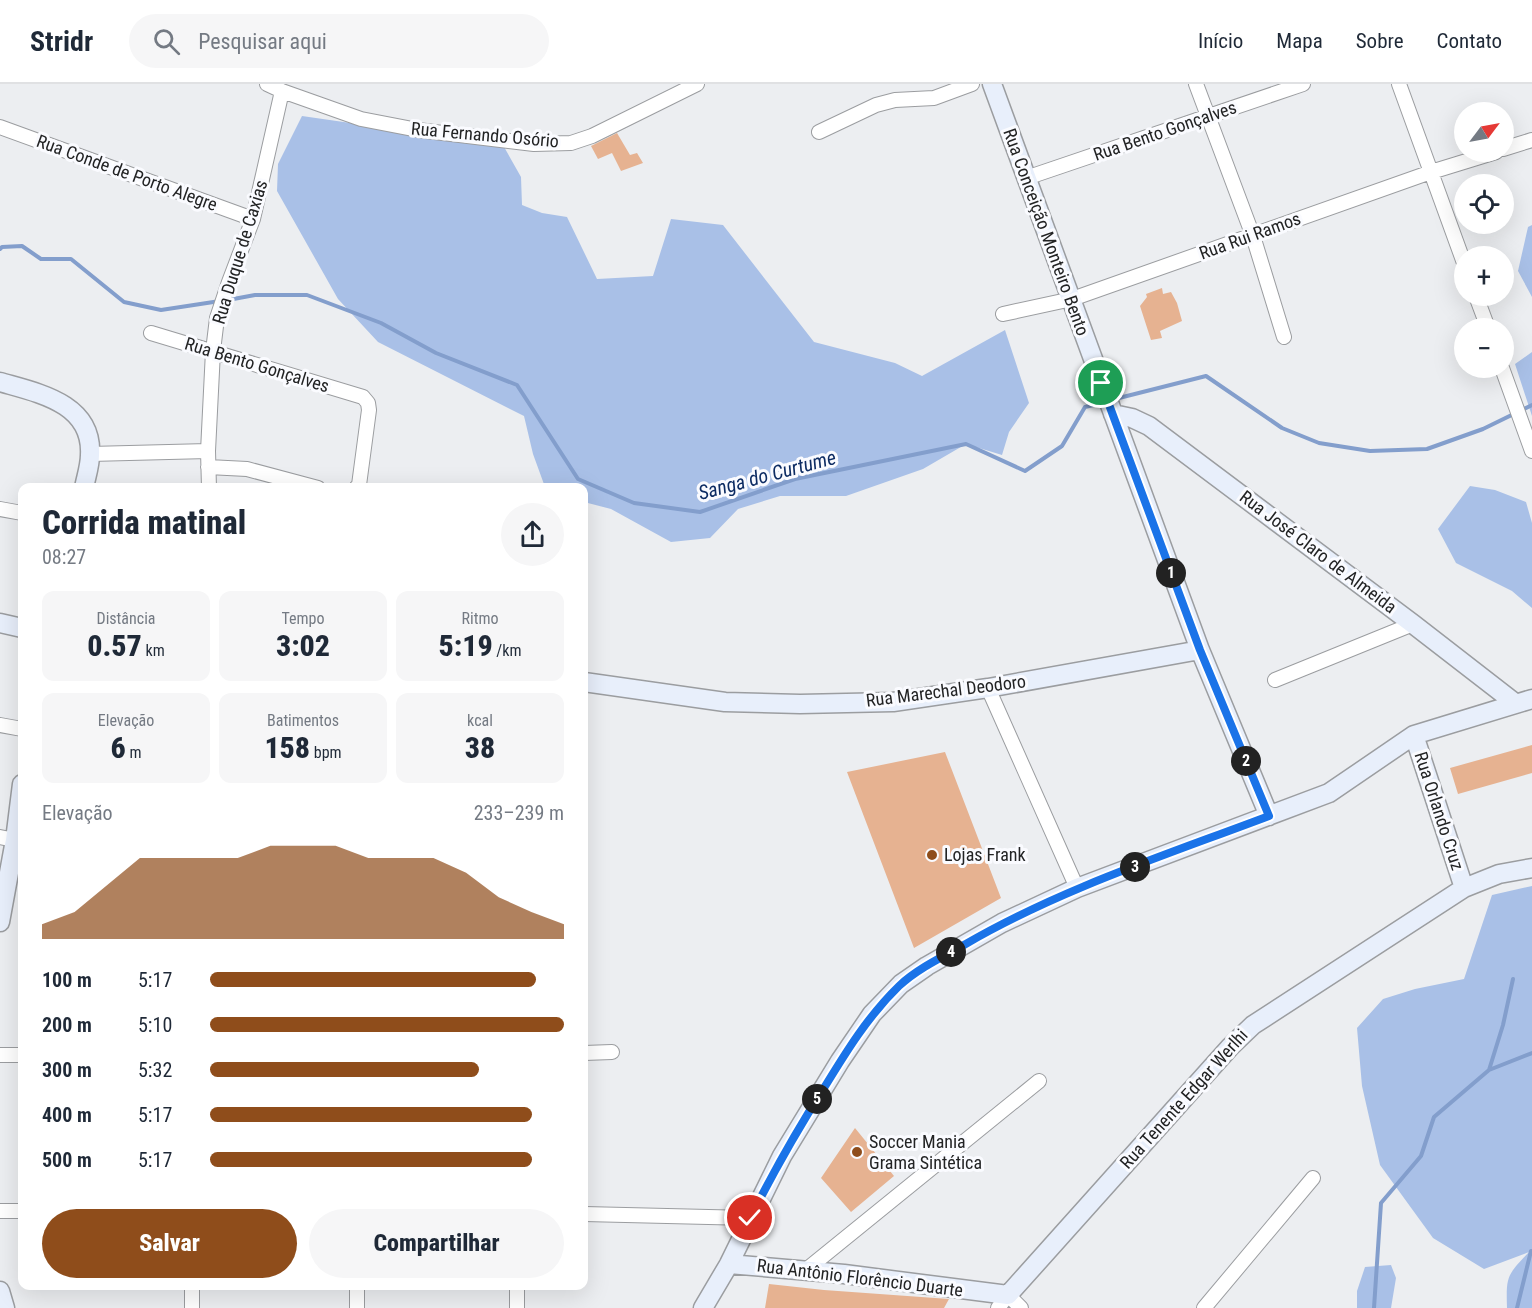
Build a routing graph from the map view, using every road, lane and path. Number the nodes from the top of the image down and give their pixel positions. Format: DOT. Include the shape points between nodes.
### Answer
graph roads {
  1 [pos="268,84"];
  2 [pos="697,84"];
  3 [pos="972,84"];
  4 [pos="992,84"];
  5 [pos="1196,84"];
  6 [pos="1303,84"];
  7 [pos="1399,84"];
  8 [pos="282,91"];
  9 [pos="1208,116"];
  10 [pos="0,127"];
  11 [pos="819,132"];
  12 [pos="1532,140"];
  13 [pos="1514,146"];
  14 [pos="1464,162"];
  15 [pos="1431,172"];
  16 [pos="1026,178"];
  17 [pos="253,219"];
  18 [pos="1253,236"];
  19 [pos="1458,246"];
  20 [pos="1072,300"];
  21 [pos="1003,314"];
  22 [pos="151,333"];
  23 [pos="1284,337"];
  24 [pos="213,351"];
  25 [pos="1506,378"];
  26 [pos="0,382"];
  27 [pos="1112,411"];
  28 [pos="208,451"];
  29 [pos="1532,451"];
  30 [pos="90,454"];
  31 [pos="208,467"];
  32 [pos="85,483"];
  33 [pos="209,483"];
  34 [pos="299,483"];
  35 [pos="359,483"];
  36 [pos="0,509"];
  37 [pos="18,512"];
  38 [pos="0,624"];
  39 [pos="1413,624"];
  40 [pos="18,627"];
  41 [pos="1200,650"];
  42 [pos="1275,680"];
  43 [pos="588,683"];
  44 [pos="988,688"];
  45 [pos="1523,701"];
  46 [pos="0,725"];
  47 [pos="18,728"];
  48 [pos="1414,735"];
  49 [pos="18,798"];
  50 [pos="1269,816"];
  51 [pos="7,838"];
  52 [pos="1532,868"];
  53 [pos="1077,888"];
  54 [pos="1464,888"];
  55 [pos="0,922"];
  56 [pos="612,1052"];
  57 [pos="588,1053"];
  58 [pos="0,1055"];
  59 [pos="18,1055"];
  60 [pos="1039,1081"];
  61 [pos="1313,1178"];
  62 [pos="0,1211"];
  63 [pos="18,1211"];
  64 [pos="588,1214"];
  65 [pos="750,1218"];
  66 [pos="729,1264"];
  67 [pos="806,1270"];
  68 [pos="192,1290"];
  69 [pos="357,1290"];
  70 [pos="517,1290"];
  71 [pos="0,1291"];
  72 [pos="1003,1302"];
  73 [pos="5,1308"];
  74 [pos="192,1308"];
  75 [pos="357,1308"];
  76 [pos="517,1308"];
  77 [pos="703,1308"];
  78 [pos="1022,1308"];
  79 [pos="1204,1308"];
  1 -- 8 [label="street, Rua Fernando Osório"];
  2 -- 8 [label="street, Rua Fernando Osório" via="592,136 571,143 534,144 361,119"];
  3 -- 11 [label="street" via="934,98 876,105"];
  4 -- 16 [label="street, Rua Conceição Monteiro Bento"];
  5 -- 9 [label="street"];
  6 -- 9 [label="street, Rua Bento Gonçalves"];
  7 -- 15 [label="street"];
  8 -- 17 [label="street, Rua Duque de Caxias"];
  9 -- 16 [label="street, Rua Bento Gonçalves"];
  9 -- 18 [label="street"];
  10 -- 17 [label="street, Rua Conde de Porto Alegre"];
  12 -- 13 [label="street"];
  14 -- 15 [label="street, Rua Rui Ramos"];
  15 -- 18 [label="street, Rua Rui Ramos"];
  15 -- 19 [label="street"];
  16 -- 20 [label="street, Rua Conceição Monteiro Bento"];
  17 -- 24 [label="street, Rua Duque de Caxias" via="217,318"];
  18 -- 20 [label="street, Rua Rui Ramos"];
  18 -- 23 [label="street"];
  20 -- 21 [label="street, Rua Rui Ramos"];
  20 -- 27 [label="street, Rua Conceição Monteiro Bento"];
  22 -- 24 [label="street, Rua Bento Gonçalves"];
  24 -- 28 [label="street, Rua Duque de Caxias"];
  24 -- 35 [label="street, Rua Bento Gonçalves" via="368,402"];
  25 -- 29 [label="street"];
  26 -- 30 [label="street" via="46,396 69,408 83,422"];
  27 -- 39 [label="street, Rua José Claro de Almeida" via="1149,426"];
  27 -- 41 [label="street, Rua Conceição Monteiro Bento"];
  28 -- 30 [label="street"];
  28 -- 31 [label="street, Rua Duque de Caxias"];
  30 -- 32 [label="street"];
  31 -- 33 [label="street, Rua Duque de Caxias"];
  31 -- 34 [label="street" via="247,469"];
  36 -- 37 [label="street"];
  38 -- 40 [label="street"];
  39 -- 42 [label="street"];
  39 -- 45 [label="street, Rua José Claro de Almeida"];
  41 -- 44 [label="street, Rua Marechal Deodoro"];
  41 -- 50 [label="street, Rua Conceição Monteiro Bento"];
  43 -- 44 [label="street, Rua Marechal Deodoro" via="725,702 800,704 893,702"];
  44 -- 53 [label="street"];
  45 -- 48 [label="street"];
  46 -- 47 [label="street"];
  48 -- 50 [label="street" via="1329,793"];
  48 -- 54 [label="street, Rua Orlando Cruz"];
  49 -- 51 [label="street"];
  50 -- 53 [label="street"];
  51 -- 55 [label="street"];
  52 -- 54 [label="street, Rua Tenente Edgar Werlhi" via="1499,874"];
  53 -- 65 [label="street" via="1002,923 901,984 872,1014 840,1061 782,1156"];
  54 -- 72 [label="street, Rua Tenente Edgar Werlhi" via="1253,1024"];
  56 -- 57 [label="street"];
  58 -- 59 [label="street"];
  60 -- 67 [label="street"];
  61 -- 79 [label="street"];
  62 -- 63 [label="street"];
  64 -- 65 [label="street"];
  65 -- 66 [label="street"];
  66 -- 67 [label="street, Rua Antônio Florêncio Duarte"];
  66 -- 77 [label="street"];
  67 -- 72 [label="street, Rua Antônio Florêncio Duarte"];
  68 -- 74 [label="street"];
  69 -- 75 [label="street"];
  70 -- 76 [label="street"];
  71 -- 73 [label="street"];
  72 -- 78 [label="street"];
}
